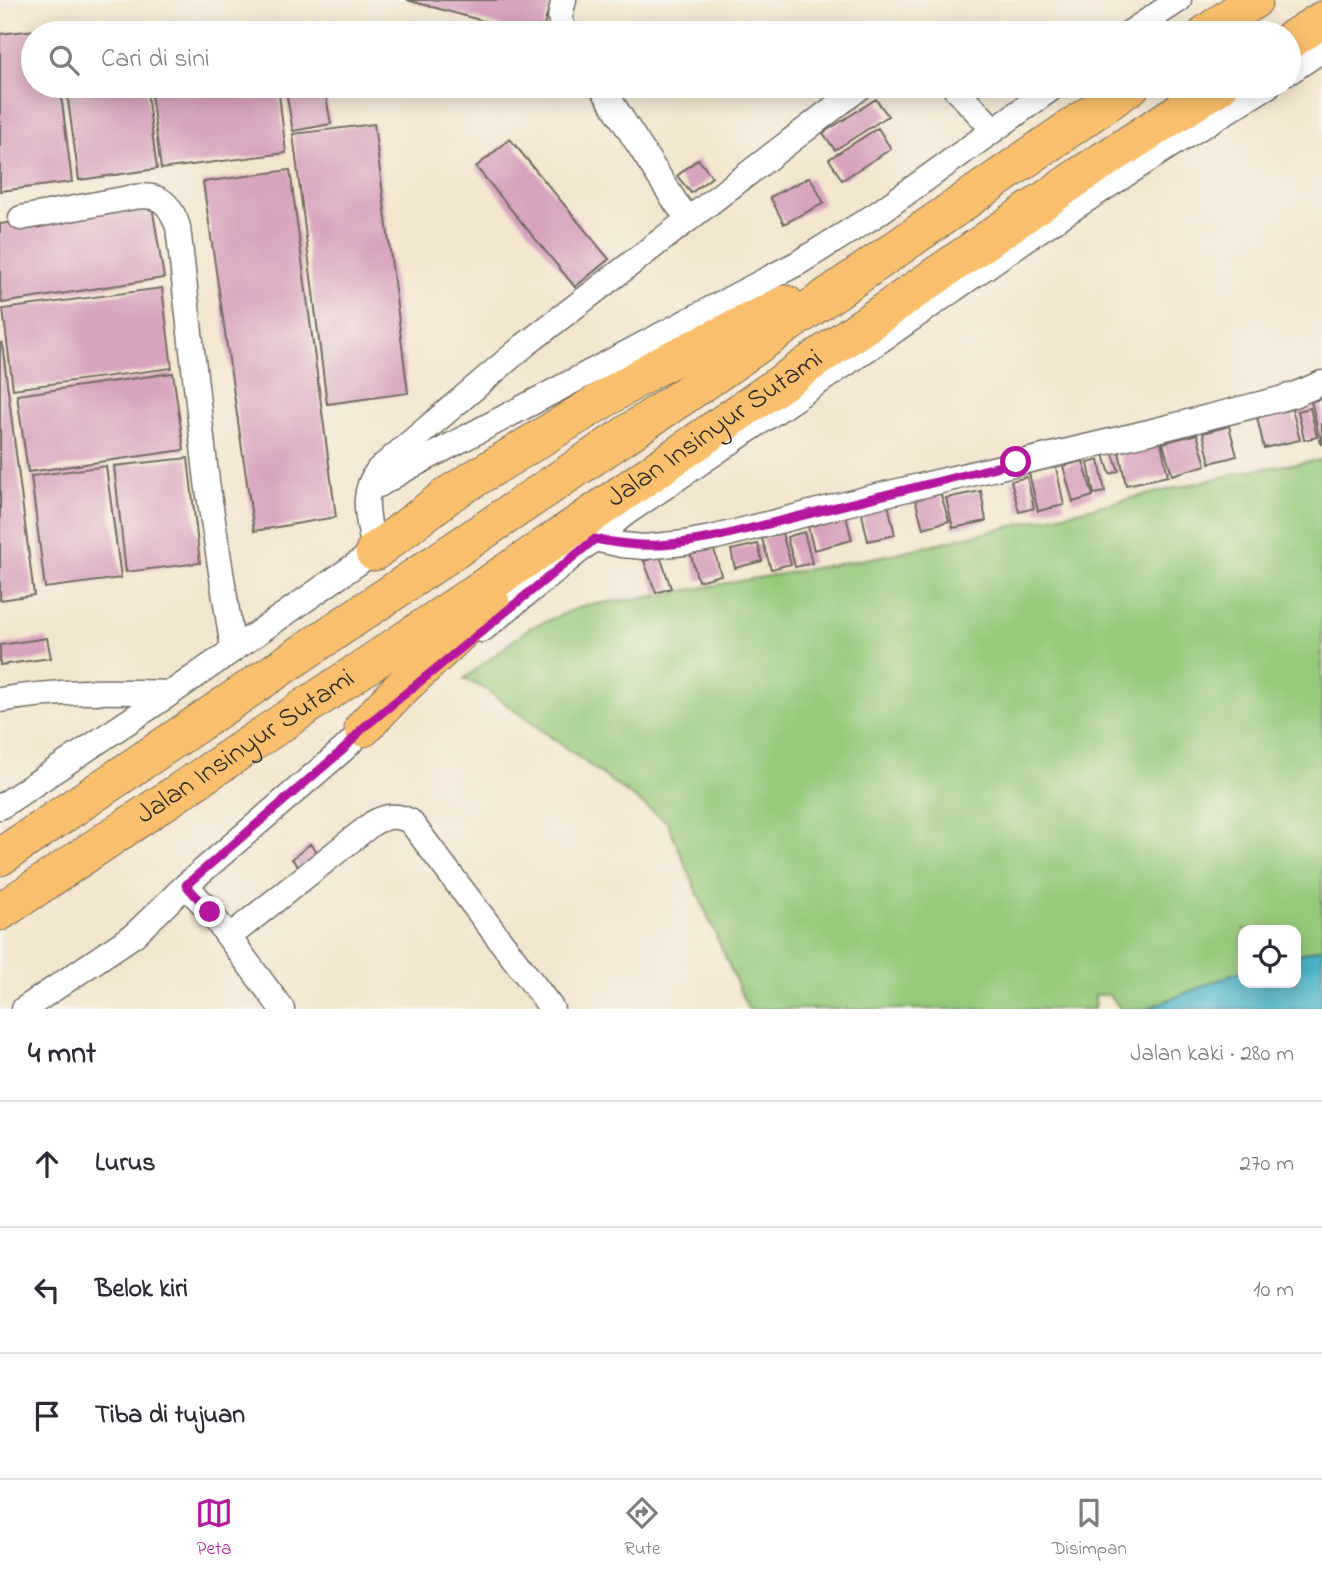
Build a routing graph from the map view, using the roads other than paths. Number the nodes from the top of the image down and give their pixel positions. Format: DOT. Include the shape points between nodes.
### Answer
graph roads {
  1 [pos="565,0"];
  2 [pos="1179,0"];
  3 [pos="1254,0"];
  4 [pos="1322,20"];
  5 [pos="560,21"];
  6 [pos="1147,21"];
  7 [pos="1224,21"];
  8 [pos="1301,33"];
  9 [pos="1322,50"];
  10 [pos="1301,64"];
  11 [pos="609,98"];
  12 [pos="846,98"];
  13 [pos="964,98"];
  14 [pos="1038,98"];
  15 [pos="1114,98"];
  16 [pos="1200,98"];
  17 [pos="1248,98"];
  18 [pos="994,130"];
  19 [pos="21,218"];
  20 [pos="688,219"];
  21 [pos="890,254"];
  22 [pos="1322,383"];
  23 [pos="366,498"];
  24 [pos="588,531"];
  25 [pos="551,543"];
  26 [pos="374,552"];
  27 [pos="233,649"];
  28 [pos="170,693"];
  29 [pos="0,700"];
  30 [pos="363,728"];
  31 [pos="0,807"];
  32 [pos="0,857"];
  33 [pos="186,885"];
  34 [pos="0,912"];
  35 [pos="229,937"];
  36 [pos="24,1009"];
  37 [pos="282,1009"];
  38 [pos="552,1009"];
  1 -- 5 [label="street"];
  2 -- 6 [label="street"];
  3 -- 7 [label="highway"];
  4 -- 8 [label="highway"];
  9 -- 10 [label="street"];
  11 -- 20 [label="street"];
  12 -- 20 [label="street"];
  13 -- 18 [label="street"];
  14 -- 18 [label="street"];
  15 -- 21 [label="highway, Jalan Insinyur Sutami"];
  16 -- 24 [label="highway, Jalan Insinyur Sutami" via="1078,177"];
  17 -- 24 [label="street" via="1032,235 645,501"];
  18 -- 23 [label="street" via="877,214 798,263 404,470"];
  19 -- 27 [label="street" via="141,196 162,200 172,213 178,227 207,482"];
  20 -- 23 [label="street" via="525,345 378,470"];
  21 -- 26 [label="highway" via="658,366 451,493"];
  21 -- 32 [label="highway, Jalan Insinyur Sutami"];
  22 -- 24 [label="street" via="1149,432 716,537 644,547 622,545"];
  23 -- 26 [label="street"];
  24 -- 25 [label="highway, Jalan Insinyur Sutami"];
  24 -- 30 [label="street"];
  25 -- 30 [label="highway"];
  25 -- 34 [label="highway, Jalan Insinyur Sutami"];
  26 -- 27 [label="street"];
  27 -- 28 [label="street"];
  28 -- 29 [label="street" via="73,692"];
  28 -- 31 [label="street"];
  30 -- 33 [label="street"];
  33 -- 35 [label="street"];
  33 -- 36 [label="street" via="134,934"];
  35 -- 37 [label="street"];
  35 -- 38 [label="street" via="373,823 401,816 410,821"];
}
